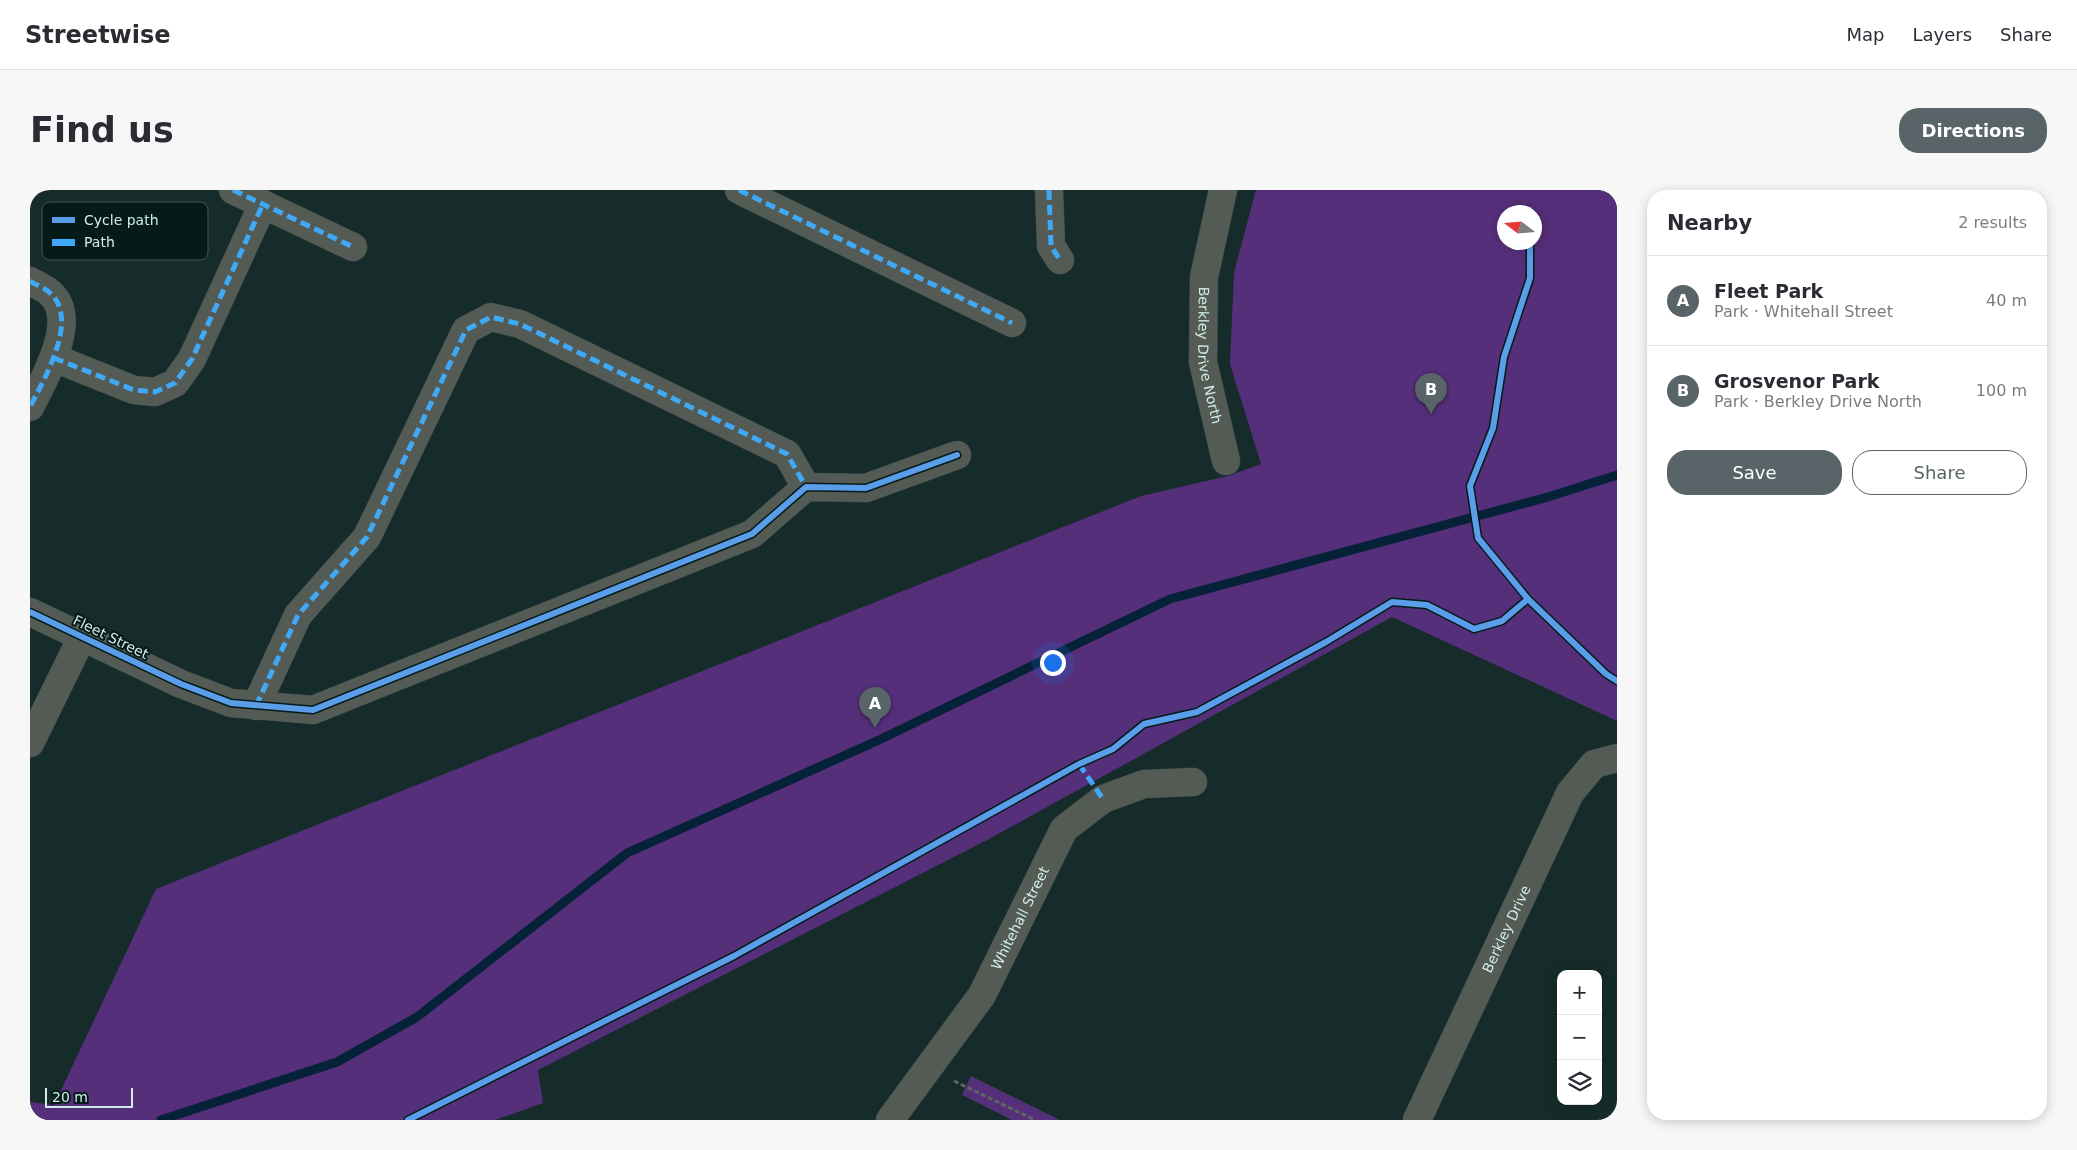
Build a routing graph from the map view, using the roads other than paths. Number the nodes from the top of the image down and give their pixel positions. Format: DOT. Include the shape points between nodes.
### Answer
graph roads {
  1 [pos="233,190"];
  2 [pos="739,190"];
  3 [pos="1048,190"];
  4 [pos="1223,190"];
  5 [pos="263,204"];
  6 [pos="353,247"];
  7 [pos="1060,260"];
  8 [pos="30,281"];
  9 [pos="1012,323"];
  10 [pos="54,358"];
  11 [pos="30,407"];
  12 [pos="957,455"];
  13 [pos="1226,461"];
  14 [pos="806,488"];
  15 [pos="30,612"];
  16 [pos="82,637"];
  17 [pos="256,706"];
  18 [pos="30,744"];
  19 [pos="1617,758"];
  20 [pos="1193,782"];
  21 [pos="890,1120"];
  22 [pos="1417,1120"];
  1 -- 5 [label="street"];
  2 -- 9 [label="street"];
  3 -- 7 [label="street" via="1051,246"];
  4 -- 13 [label="street, Berkley Drive North" via="1204,277 1203,362"];
  5 -- 6 [label="street"];
  5 -- 10 [label="street" via="192,359 175,383 155,392 134,390"];
  8 -- 10 [label="street" via="51,293 62,311"];
  10 -- 11 [label="street"];
  12 -- 14 [label="street" via="866,488"];
  14 -- 17 [label="street, Fleet Street" via="752,534 313,710"];
  14 -- 17 [label="street" via="787,454 520,324 491,317 466,330 367,537 298,615"];
  15 -- 16 [label="street, Fleet Street"];
  16 -- 17 [label="street, Fleet Street" via="181,684 231,703"];
  16 -- 18 [label="street, Fleet Street"];
  19 -- 22 [label="street, Berkley Drive" via="1594,764 1570,793"];
  20 -- 21 [label="street, Whitehall Street" via="1144,784 1104,799 1064,829 982,994"];
}
